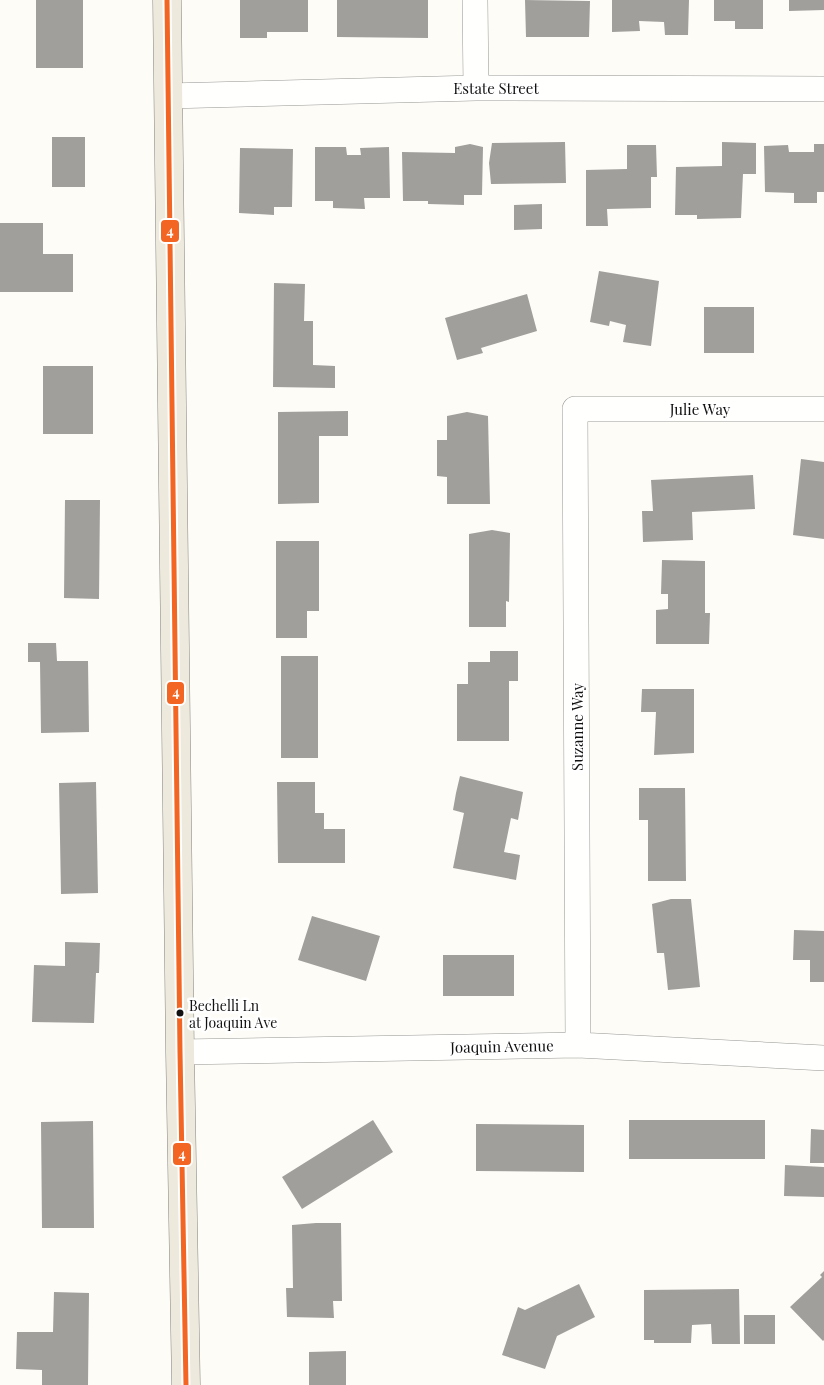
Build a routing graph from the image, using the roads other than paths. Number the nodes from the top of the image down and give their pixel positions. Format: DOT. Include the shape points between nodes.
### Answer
graph roads {
  1 [pos="167,0"];
  2 [pos="474,0"];
  3 [pos="476,88"];
  4 [pos="824,89"];
  5 [pos="168,96"];
  6 [pos="575,409"];
  7 [pos="824,409"];
  8 [pos="578,1045"];
  9 [pos="180,1052"];
  10 [pos="824,1058"];
  11 [pos="186,1385"];
  1 -- 5 [label="main road"];
  2 -- 3 [label="street"];
  3 -- 4 [label="street, Estate Street"];
  3 -- 5 [label="street, Estate Street"];
  5 -- 9 [label="main road"];
  6 -- 7 [label="street, Julie Way"];
  6 -- 8 [label="street, Suzanne Way"];
  8 -- 9 [label="street, Joaquin Avenue"];
  8 -- 10 [label="street, Joaquin Avenue"];
  9 -- 11 [label="main road"];
}
